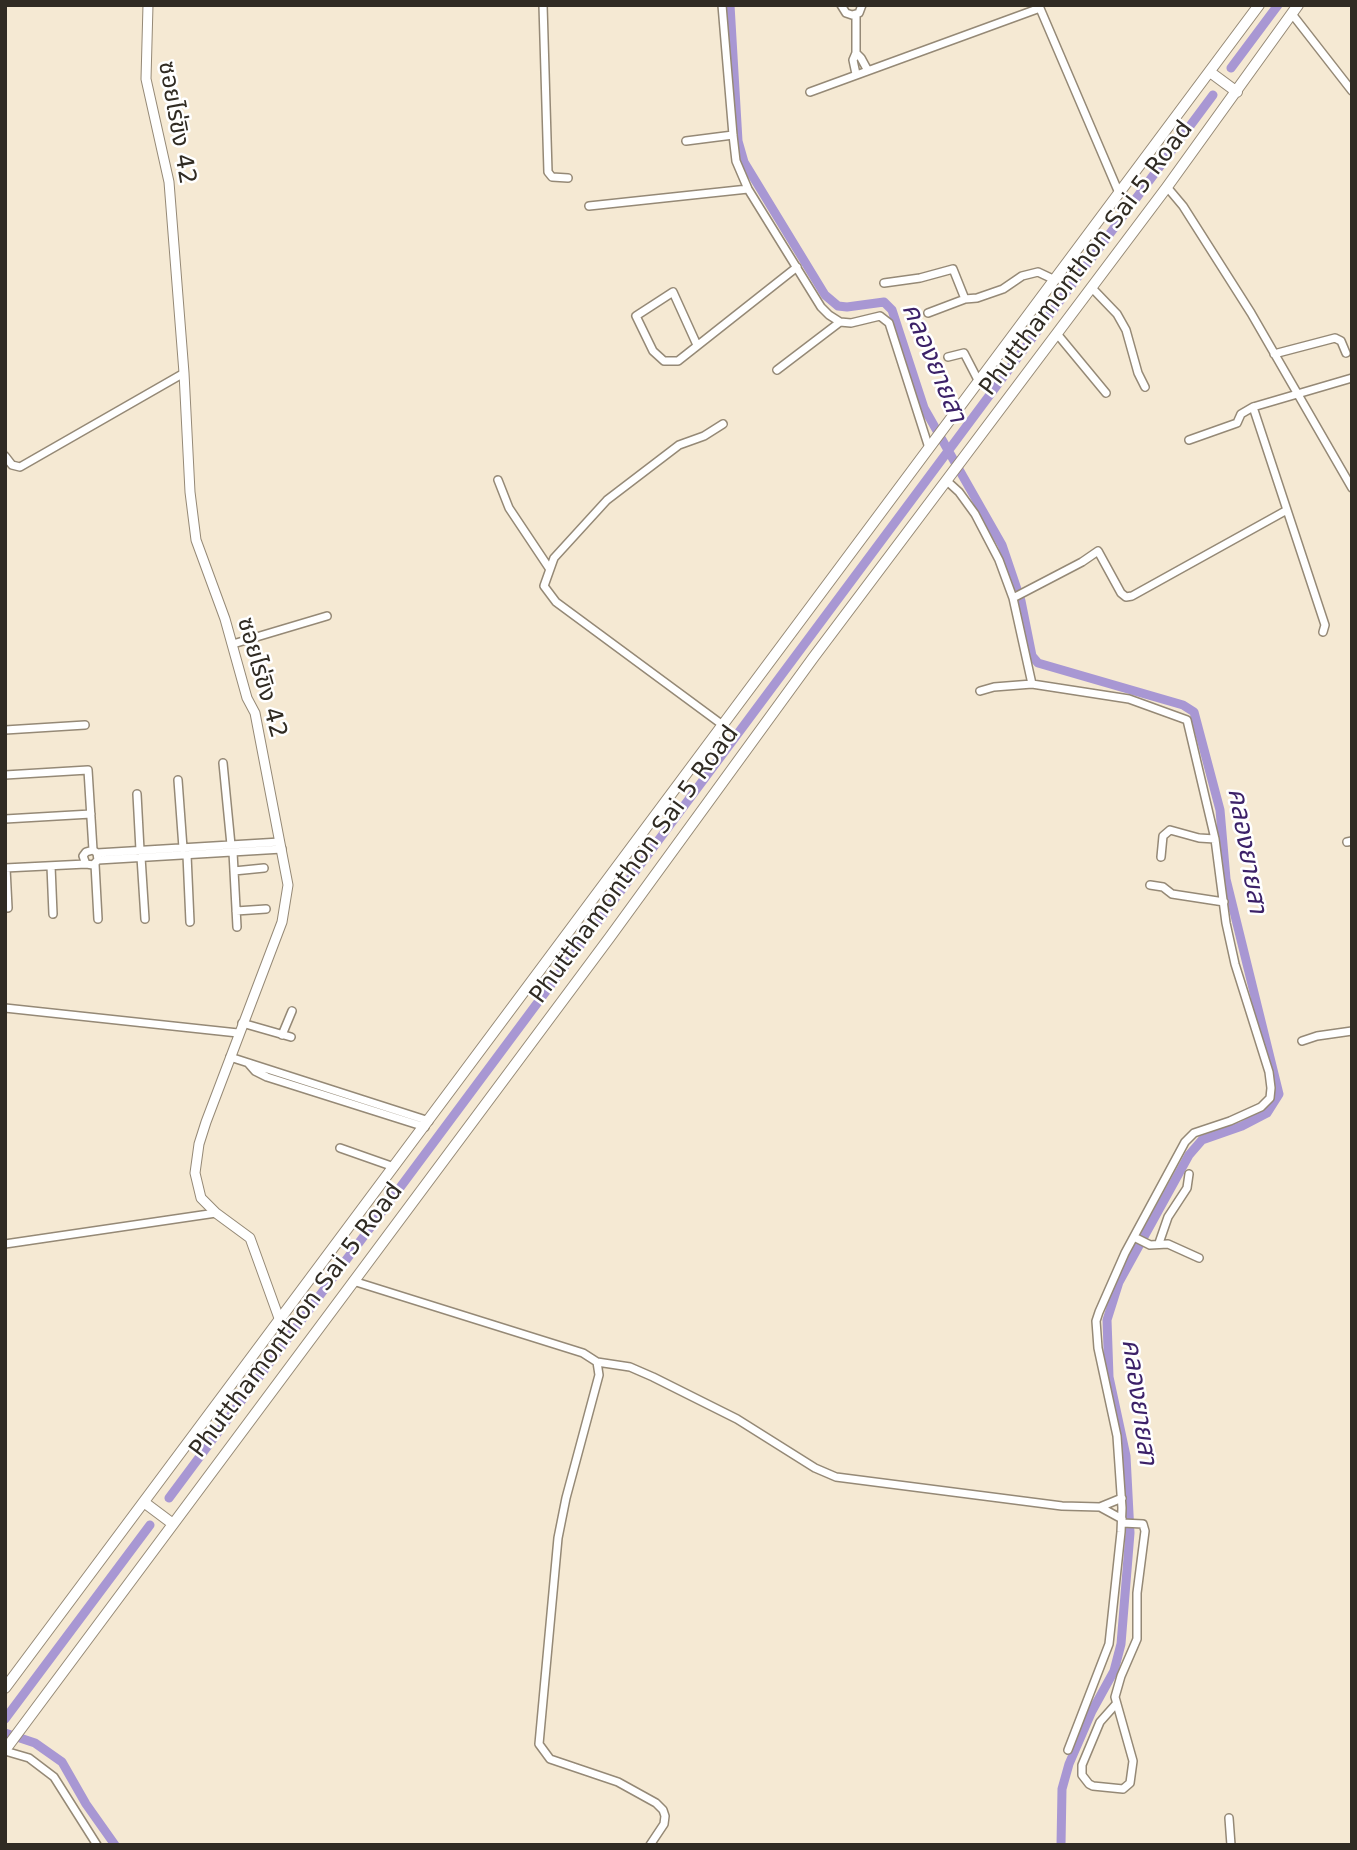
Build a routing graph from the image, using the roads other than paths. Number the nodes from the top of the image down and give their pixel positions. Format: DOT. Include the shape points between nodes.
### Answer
graph roads {
  1 [pos="148,5"];
  2 [pos="543,5"];
  3 [pos="723,5"];
  4 [pos="841,5"];
  5 [pos="862,5"];
  6 [pos="1259,5"];
  7 [pos="1040,6"];
  8 [pos="1295,10"];
  9 [pos="856,14"];
  10 [pos="856,53"];
  11 [pos="867,69"];
  12 [pos="1210,72"];
  13 [pos="856,74"];
  14 [pos="1352,91"];
  15 [pos="810,92"];
  16 [pos="1237,92"];
  17 [pos="733,135"];
  18 [pos="686,141"];
  19 [pos="568,178"];
  20 [pos="1167,187"];
  21 [pos="748,189"];
  22 [pos="1119,193"];
  23 [pos="589,206"];
  24 [pos="797,267"];
  25 [pos="1055,280"];
  26 [pos="884,283"];
  27 [pos="1092,288"];
  28 [pos="965,299"];
  29 [pos="928,313"];
  30 [pos="840,322"];
  31 [pos="1058,335"];
  32 [pos="698,345"];
  33 [pos="1346,353"];
  34 [pos="1274,354"];
  35 [pos="948,357"];
  36 [pos="777,370"];
  37 [pos="184,373"];
  38 [pos="1352,378"];
  39 [pos="979,382"];
  40 [pos="1145,387"];
  41 [pos="1296,392"];
  42 [pos="1106,393"];
  43 [pos="1253,407"];
  44 [pos="723,424"];
  45 [pos="1189,440"];
  46 [pos="930,447"];
  47 [pos="5,456"];
  48 [pos="498,480"];
  49 [pos="948,480"];
  50 [pos="1352,488"];
  51 [pos="1287,510"];
  52 [pos="549,568"];
  53 [pos="1014,597"];
  54 [pos="327,616"];
  55 [pos="1323,632"];
  56 [pos="233,644"];
  57 [pos="1032,684"];
  58 [pos="981,691"];
  59 [pos="85,725"];
  60 [pos="724,726"];
  61 [pos="5,730"];
  62 [pos="223,763"];
  63 [pos="5,775"];
  64 [pos="178,780"];
  65 [pos="136,794"];
  66 [pos="91,814"];
  67 [pos="5,819"];
  68 [pos="1215,839"];
  69 [pos="281,845"];
  70 [pos="232,848"];
  71 [pos="185,851"];
  72 [pos="140,854"];
  73 [pos="96,857"];
  74 [pos="1161,857"];
  75 [pos="86,863"];
  76 [pos="51,866"];
  77 [pos="6,868"];
  78 [pos="264,868"];
  79 [pos="234,871"];
  80 [pos="1150,885"];
  81 [pos="1224,902"];
  82 [pos="8,908"];
  83 [pos="266,909"];
  84 [pos="236,911"];
  85 [pos="53,914"];
  86 [pos="98,919"];
  87 [pos="145,919"];
  88 [pos="190,922"];
  89 [pos="237,927"];
  90 [pos="5,1008"];
  91 [pos="292,1011"];
  92 [pos="242,1023"];
  93 [pos="1352,1031"];
  94 [pos="238,1033"];
  95 [pos="282,1035"];
  96 [pos="291,1037"];
  97 [pos="1301,1041"];
  98 [pos="230,1057"];
  99 [pos="427,1124"];
  100 [pos="340,1148"];
  101 [pos="394,1167"];
  102 [pos="1189,1174"];
  103 [pos="216,1213"];
  104 [pos="1137,1238"];
  105 [pos="1159,1243"];
  106 [pos="5,1244"];
  107 [pos="1199,1258"];
  108 [pos="353,1281"];
  109 [pos="280,1321"];
  110 [pos="597,1362"];
  111 [pos="1122,1497"];
  112 [pos="145,1503"];
  113 [pos="1100,1507"];
  114 [pos="1123,1521"];
  115 [pos="173,1524"];
  116 [pos="5,1688"];
  117 [pos="1116,1704"];
  118 [pos="7,1749"];
  119 [pos="1068,1750"];
  120 [pos="1229,1818"];
  121 [pos="97,1845"];
  122 [pos="650,1845"];
  123 [pos="1231,1845"];
  1 -- 37 [label="street, ซอยไร่ขิง 42" via="146,79 169,182"];
  2 -- 19 [label="street" via="548,172 552,177"];
  3 -- 17 [label="street"];
  4 -- 9 [label="street" via="846,13"];
  5 -- 9 [label="street"];
  6 -- 12 [label="main road, Phutthamonthon Sai 5 Road"];
  7 -- 11 [label="street"];
  7 -- 22 [label="street"];
  8 -- 14 [label="street"];
  8 -- 16 [label="main road, Phutthamonthon Sai 5 Road"];
  9 -- 10 [label="street"];
  10 -- 11 [label="street"];
  10 -- 13 [label="street"];
  11 -- 13 [label="street"];
  12 -- 16 [label="main road"];
  12 -- 22 [label="main road, Phutthamonthon Sai 5 Road"];
  13 -- 15 [label="street"];
  16 -- 20 [label="main road, Phutthamonthon Sai 5 Road"];
  17 -- 18 [label="street"];
  17 -- 21 [label="street" via="736,161"];
  20 -- 27 [label="main road, Phutthamonthon Sai 5 Road"];
  20 -- 34 [label="street"];
  21 -- 23 [label="street"];
  21 -- 24 [label="street"];
  22 -- 25 [label="main road, Phutthamonthon Sai 5 Road"];
  24 -- 30 [label="street" via="821,307"];
  24 -- 32 [label="street"];
  25 -- 28 [label="street" via="1038,272 1003,289"];
  25 -- 39 [label="main road, Phutthamonthon Sai 5 Road"];
  26 -- 28 [label="street" via="953,269"];
  27 -- 31 [label="main road, Phutthamonthon Sai 5 Road"];
  27 -- 40 [label="street" via="1126,330"];
  28 -- 29 [label="street"];
  30 -- 36 [label="street"];
  30 -- 46 [label="street" via="880,316 889,323"];
  31 -- 42 [label="street"];
  31 -- 49 [label="main road, Phutthamonthon Sai 5 Road"];
  32 -- 32 [label="street" via="673,292 636,316 653,351 664,361 678,361"];
  33 -- 34 [label="street" via="1335,338"];
  34 -- 41 [label="street"];
  35 -- 39 [label="street" via="964,353"];
  37 -- 47 [label="street" via="20,467"];
  37 -- 56 [label="street, ซอยไร่ขิง 42" via="196,540"];
  38 -- 41 [label="street"];
  39 -- 46 [label="main road, Phutthamonthon Sai 5 Road"];
  41 -- 43 [label="street"];
  41 -- 50 [label="street"];
  43 -- 45 [label="street" via="1241,414 1237,423"];
  43 -- 51 [label="street"];
  44 -- 52 [label="street" via="673,450 607,500"];
  46 -- 60 [label="main road, Phutthamonthon Sai 5 Road"];
  48 -- 52 [label="street" via="509,508"];
  49 -- 53 [label="street" via="985,531"];
  49 -- 108 [label="main road, Phutthamonthon Sai 5 Road"];
  51 -- 53 [label="street" via="1132,596 1123,596 1098,551"];
  51 -- 55 [label="street" via="1325,625"];
  52 -- 60 [label="street" via="544,586 556,602"];
  53 -- 57 [label="street"];
  54 -- 56 [label="street"];
  56 -- 69 [label="street, ซอยไร่ขิง 42" via="254,713"];
  57 -- 58 [label="street"];
  57 -- 68 [label="street" via="1129,699 1186,720"];
  59 -- 61 [label="street"];
  60 -- 99 [label="main road, Phutthamonthon Sai 5 Road"];
  62 -- 70 [label="street"];
  63 -- 66 [label="street" via="88,770"];
  64 -- 71 [label="street"];
  65 -- 72 [label="street"];
  66 -- 67 [label="street"];
  66 -- 73 [label="street"];
  68 -- 74 [label="street" via="1170,830 1163,836"];
  68 -- 81 [label="street"];
  69 -- 70 [label="street"];
  69 -- 92 [label="street, ซอยไร่ขิง 42" via="288,886 286,906"];
  70 -- 71 [label="street"];
  70 -- 79 [label="street"];
  71 -- 72 [label="street"];
  71 -- 88 [label="street"];
  72 -- 73 [label="street"];
  72 -- 87 [label="street"];
  73 -- 75 [label="street"];
  73 -- 75 [label="street" via="88,850"];
  73 -- 86 [label="street"];
  75 -- 76 [label="street"];
  76 -- 77 [label="street"];
  76 -- 85 [label="street"];
  77 -- 82 [label="street"];
  78 -- 79 [label="street"];
  79 -- 84 [label="street"];
  80 -- 81 [label="street" via="1172,894"];
  81 -- 104 [label="street" via="1235,964 1269,1072 1271,1094 1261,1107 1190,1136"];
  83 -- 84 [label="street"];
  84 -- 89 [label="street"];
  90 -- 94 [label="street"];
  91 -- 95 [label="street"];
  92 -- 94 [label="street, ซอยไร่ขิง 42"];
  92 -- 95 [label="street"];
  93 -- 97 [label="street"];
  94 -- 98 [label="street, ซอยไร่ขิง 42"];
  95 -- 96 [label="street"];
  98 -- 99 [label="street" via="268,1077"];
  98 -- 103 [label="street, ซอยไร่ขิง 42" via="196,1160 197,1188"];
  99 -- 101 [label="main road, Phutthamonthon Sai 5 Road"];
  100 -- 101 [label="street"];
  101 -- 109 [label="main road, Phutthamonthon Sai 5 Road"];
  102 -- 105 [label="street" via="1187,1188 1163,1226"];
  103 -- 106 [label="street"];
  103 -- 109 [label="street, ซอยไร่ขิง 42" via="250,1238"];
  104 -- 105 [label="street"];
  104 -- 111 [label="street" via="1096,1321 1117,1436"];
  105 -- 107 [label="street"];
  108 -- 110 [label="street" via="583,1353"];
  108 -- 115 [label="main road, Phutthamonthon Sai 5 Road"];
  109 -- 112 [label="main road, Phutthamonthon Sai 5 Road"];
  110 -- 113 [label="street" via="630,1367 653,1377 836,1477"];
  110 -- 122 [label="street" via="599,1375 558,1538 540,1744 550,1759 618,1782 656,1803 665,1816 664,1824"];
  111 -- 113 [label="street"];
  111 -- 114 [label="street"];
  112 -- 115 [label="main road"];
  112 -- 116 [label="main road, Phutthamonthon Sai 5 Road"];
  113 -- 114 [label="street"];
  114 -- 117 [label="street" via="1143,1524 1145,1531 1137,1639 1117,1686"];
  114 -- 119 [label="street" via="1109,1644"];
  115 -- 118 [label="main road, Phutthamonthon Sai 5 Road"];
  117 -- 117 [label="street" via="1133,1761 1130,1783 1123,1789 1093,1786 1082,1775 1100,1722"];
  118 -- 121 [label="street" via="29,1758 54,1777"];
  120 -- 123 [label="street"];
}
